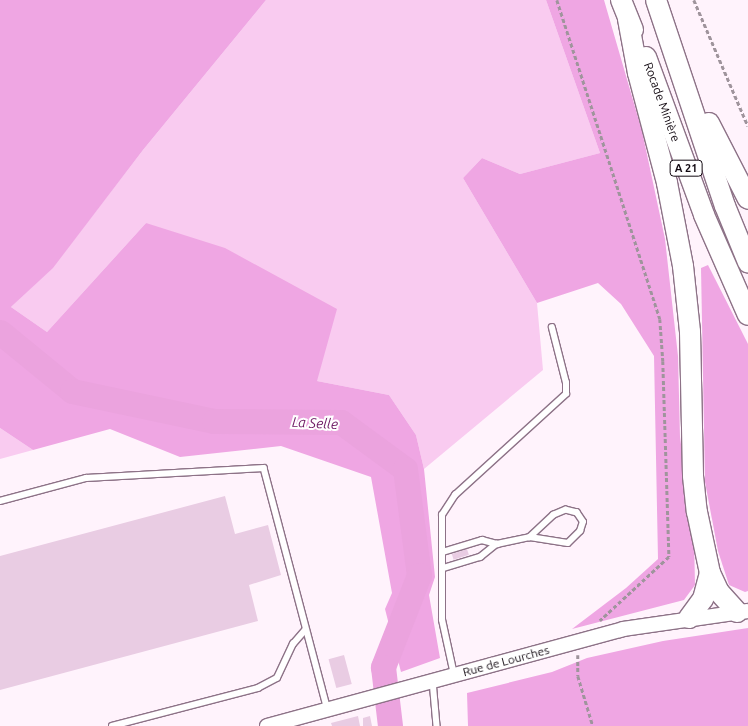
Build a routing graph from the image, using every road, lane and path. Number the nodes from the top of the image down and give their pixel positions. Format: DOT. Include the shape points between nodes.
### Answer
graph roads {
  1 [pos="557,0"];
  2 [pos="621,0"];
  3 [pos="694,0"];
  4 [pos="659,9"];
  5 [pos="628,19"];
  6 [pos="748,126"];
  7 [pos="748,199"];
  8 [pos="748,262"];
  9 [pos="748,315"];
  10 [pos="552,328"];
  11 [pos="0,501"];
  12 [pos="530,537"];
  13 [pos="497,544"];
  14 [pos="444,552"];
  15 [pos="444,568"];
  16 [pos="710,573"];
  17 [pos="742,611"];
  18 [pos="689,618"];
  19 [pos="305,630"];
  20 [pos="579,641"];
  21 [pos="454,675"];
  22 [pos="433,681"];
  23 [pos="328,710"];
  24 [pos="112,726"];
  25 [pos="267,726"];
  26 [pos="438,726"];
  27 [pos="594,726"];
  1 -- 20 [label="path" via="660,319 663,361 669,557"];
  2 -- 5 [label="highway, Rocade Minière / A 21"];
  3 -- 6 [label="path"];
  4 -- 7 [label="highway" via="716,138"];
  4 -- 8 [label="highway, A 21" via="725,206"];
  5 -- 9 [label="highway, Rocade Minière / A 21" via="646,56 715,244"];
  5 -- 16 [label="highway" via="638,73 668,183 683,266 691,350 693,476"];
  10 -- 14 [label="lane" via="566,394 449,502 442,515"];
  11 -- 19 [label="lane" via="86,478 264,468"];
  12 -- 12 [label="lane" via="568,542 580,531 583,522 577,513 566,510 554,514"];
  12 -- 13 [label="lane"];
  13 -- 14 [label="lane" via="482,540"];
  13 -- 15 [label="lane" via="481,557"];
  14 -- 15 [label="lane"];
  15 -- 21 [label="lane" via="442,620"];
  16 -- 17 [label="highway" via="718,592"];
  16 -- 18 [label="highway" via="703,599"];
  17 -- 18 [label="street, Rue de Lourches"];
  18 -- 20 [label="street, Rue de Lourches"];
  19 -- 23 [label="lane"];
  19 -- 24 [label="lane" via="293,644 277,678 258,688"];
  20 -- 21 [label="street, Rue de Lourches"];
  20 -- 27 [label="path" via="578,676"];
  21 -- 22 [label="street, Rue de Lourches"];
  22 -- 23 [label="street, Rue de Lourches"];
  22 -- 26 [label="lane"];
  23 -- 25 [label="street, Rue de Lourches"];
}
